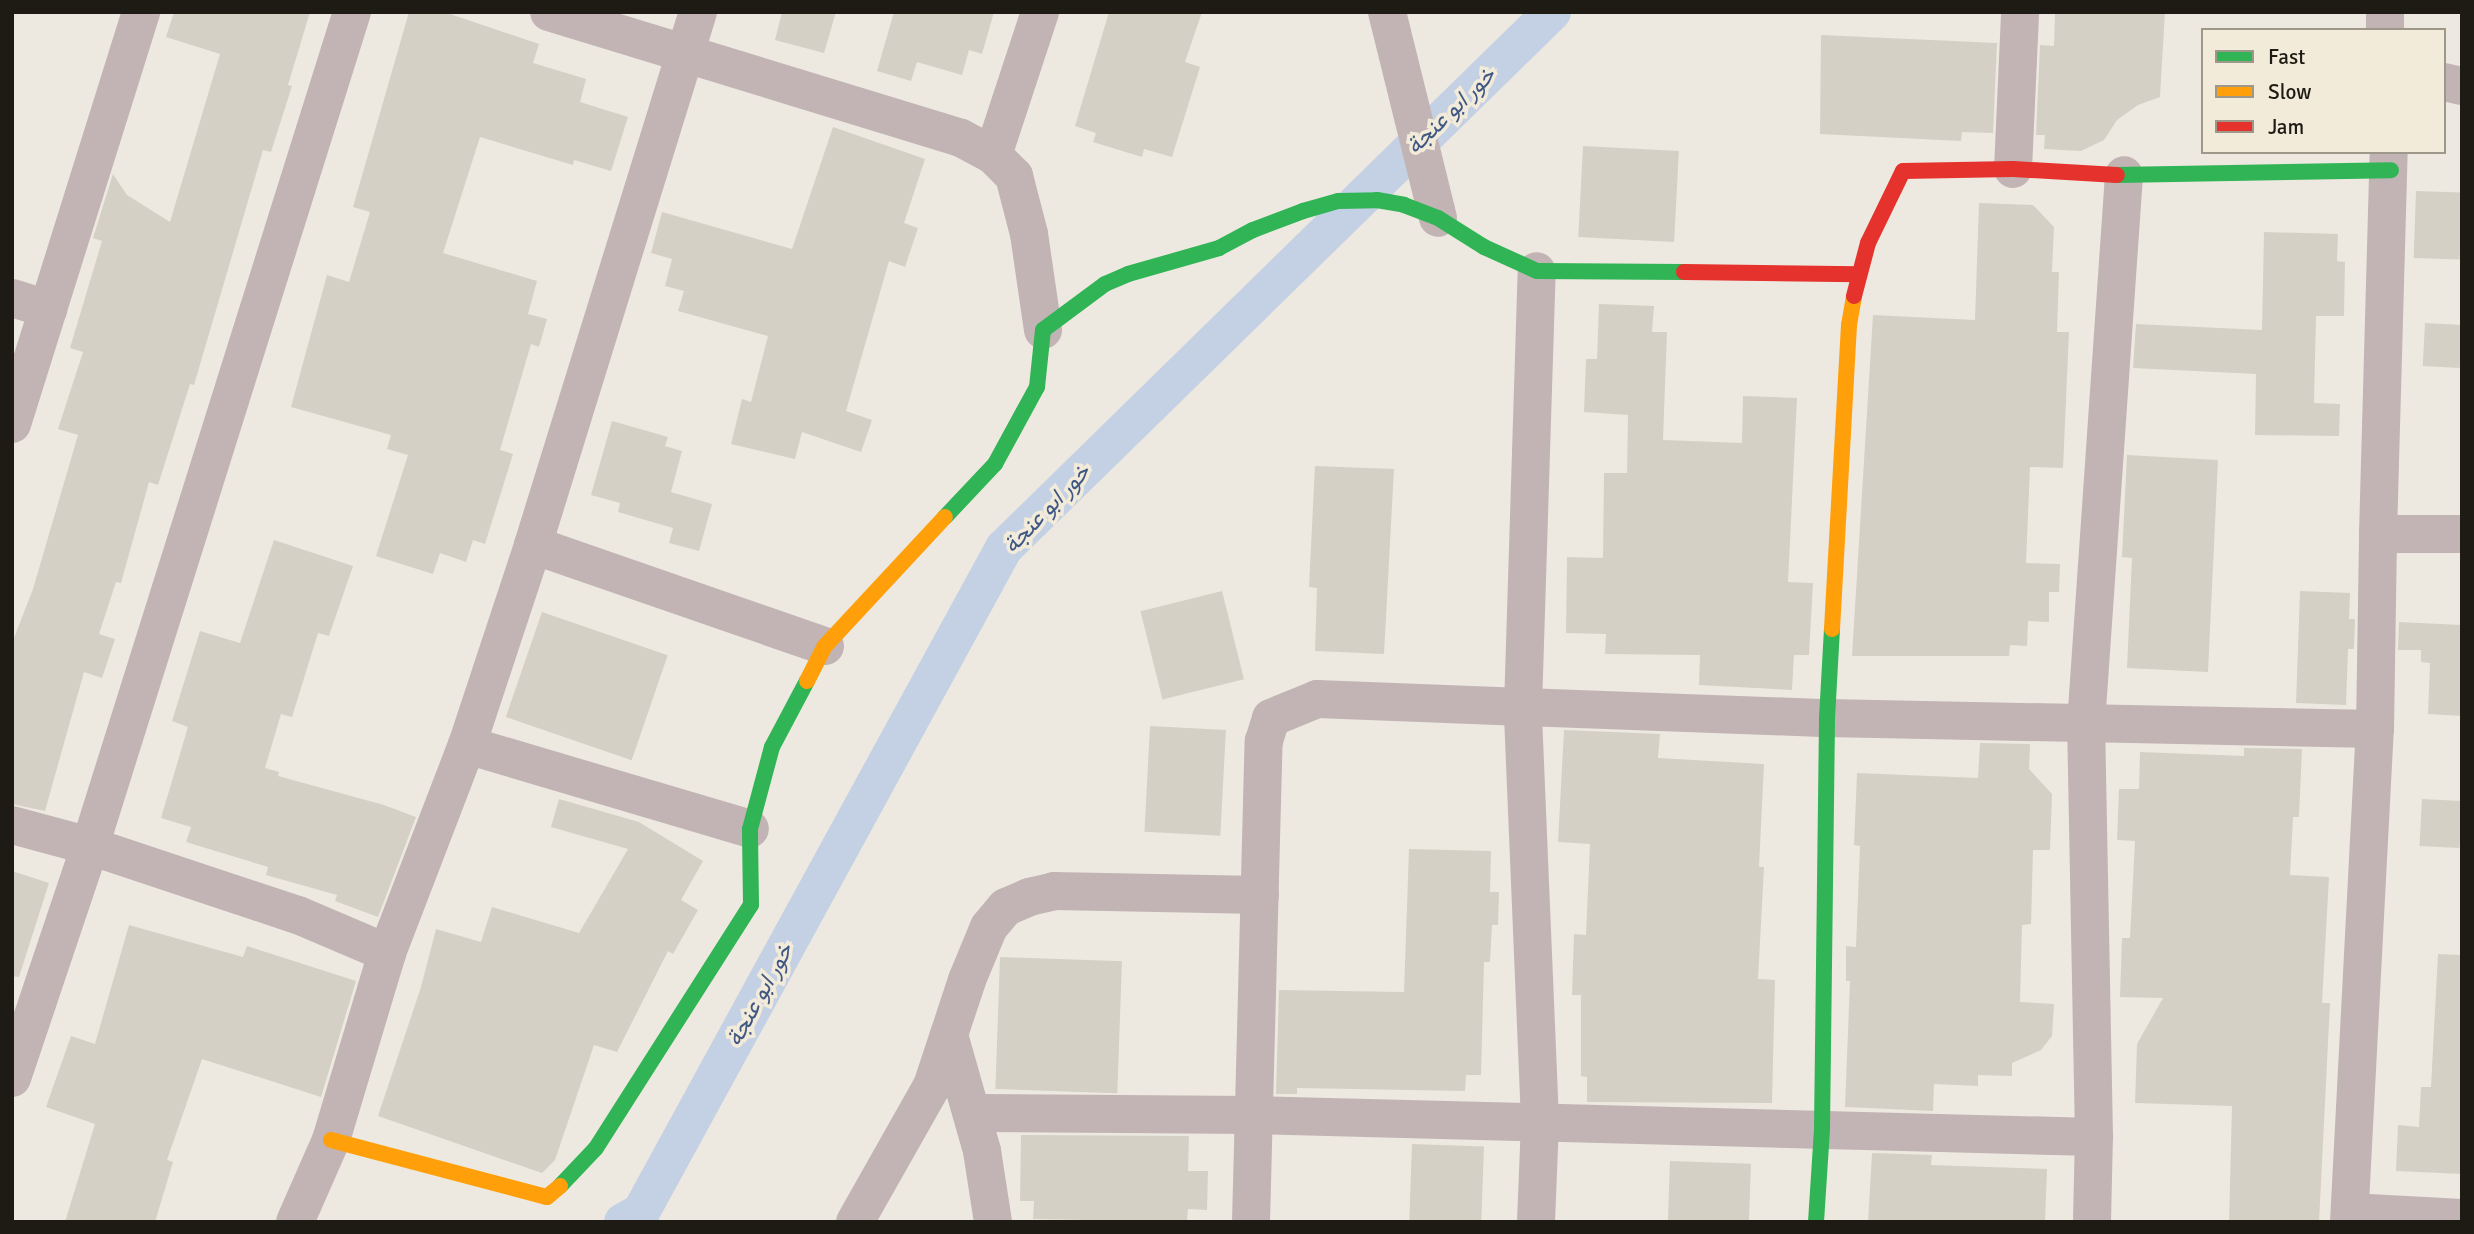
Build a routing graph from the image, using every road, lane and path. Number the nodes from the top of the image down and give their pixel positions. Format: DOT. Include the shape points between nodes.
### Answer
graph roads {
  1 [pos="141,12"];
  2 [pos="352,12"];
  3 [pos="549,12"];
  4 [pos="698,12"];
  5 [pos="1040,12"];
  6 [pos="1387,12"];
  7 [pos="2020,12"];
  8 [pos="684,56"];
  9 [pos="993,155"];
  10 [pos="2390,161"];
  11 [pos="2013,169"];
  12 [pos="2124,175"];
  13 [pos="1438,218"];
  14 [pos="1537,271"];
  15 [pos="1858,274"];
  16 [pos="30,304"];
  17 [pos="1043,330"];
  18 [pos="12,424"];
  19 [pos="2378,534"];
  20 [pos="2462,534"];
  21 [pos="533,545"];
  22 [pos="825,646"];
  23 [pos="1522,707"];
  24 [pos="1827,718"];
  25 [pos="2086,724"];
  26 [pos="2375,729"];
  27 [pos="467,745"];
  28 [pos="12,825"];
  29 [pos="750,829"];
  30 [pos="90,846"];
  31 [pos="1260,895"];
  32 [pos="387,953"];
  33 [pos="949,1035"];
  34 [pos="12,1078"];
  35 [pos="972,1113"];
  36 [pos="1254,1115"];
  37 [pos="1540,1121"];
  38 [pos="1822,1129"];
  39 [pos="2094,1137"];
  40 [pos="331,1140"];
  41 [pos="2349,1217"];
  42 [pos="2462,1219"];
  43 [pos="295,1222"];
  44 [pos="855,1222"];
  45 [pos="993,1222"];
  46 [pos="1251,1222"];
  47 [pos="1536,1222"];
  48 [pos="1816,1222"];
  49 [pos="2092,1222"];
  1 -- 16 [label="street"];
  2 -- 30 [label="street"];
  3 -- 8 [label="street"];
  4 -- 8 [label="street"];
  5 -- 9 [label="street"];
  6 -- 13 [label="street"];
  7 -- 11 [label="street"];
  8 -- 9 [label="street" via="961,138"];
  8 -- 21 [label="street"];
  9 -- 17 [label="street" via="1014,176 1029,234"];
  10 -- 12 [label="street"];
  10 -- 19 [label="street"];
  11 -- 12 [label="street"];
  11 -- 15 [label="street" via="1903,171"];
  12 -- 25 [label="street"];
  13 -- 14 [label="street" via="1484,247"];
  13 -- 17 [label="street" via="1377,200 1338,201 1253,230 1219,248 1105,284"];
  14 -- 15 [label="street"];
  14 -- 23 [label="street"];
  15 -- 24 [label="street" via="1849,325"];
  16 -- 18 [label="street"];
  17 -- 22 [label="street" via="1037,387 995,464"];
  19 -- 20 [label="street"];
  19 -- 26 [label="street"];
  21 -- 22 [label="street"];
  21 -- 27 [label="street"];
  22 -- 29 [label="street" via="772,747"];
  23 -- 24 [label="street"];
  23 -- 31 [label="street" via="1317,699 1271,718 1264,741"];
  23 -- 37 [label="street"];
  24 -- 25 [label="street"];
  24 -- 38 [label="street"];
  25 -- 26 [label="street"];
  25 -- 39 [label="street"];
  26 -- 41 [label="street"];
  27 -- 29 [label="street"];
  27 -- 32 [label="street"];
  28 -- 30 [label="street"];
  29 -- 40 [label="street" via="751,905 596,1148 547,1197"];
  30 -- 32 [label="street" via="298,915"];
  30 -- 34 [label="street"];
  31 -- 33 [label="street" via="1054,891 1006,907 989,927"];
  31 -- 36 [label="street"];
  32 -- 40 [label="street"];
  33 -- 35 [label="street"];
  33 -- 44 [label="street" via="933,1086"];
  35 -- 36 [label="street"];
  35 -- 45 [label="street"];
  36 -- 37 [label="street"];
  36 -- 46 [label="street"];
  37 -- 38 [label="street"];
  37 -- 47 [label="street"];
  38 -- 39 [label="street"];
  38 -- 48 [label="street"];
  39 -- 49 [label="street"];
  40 -- 43 [label="street"];
  41 -- 42 [label="street"];
}
